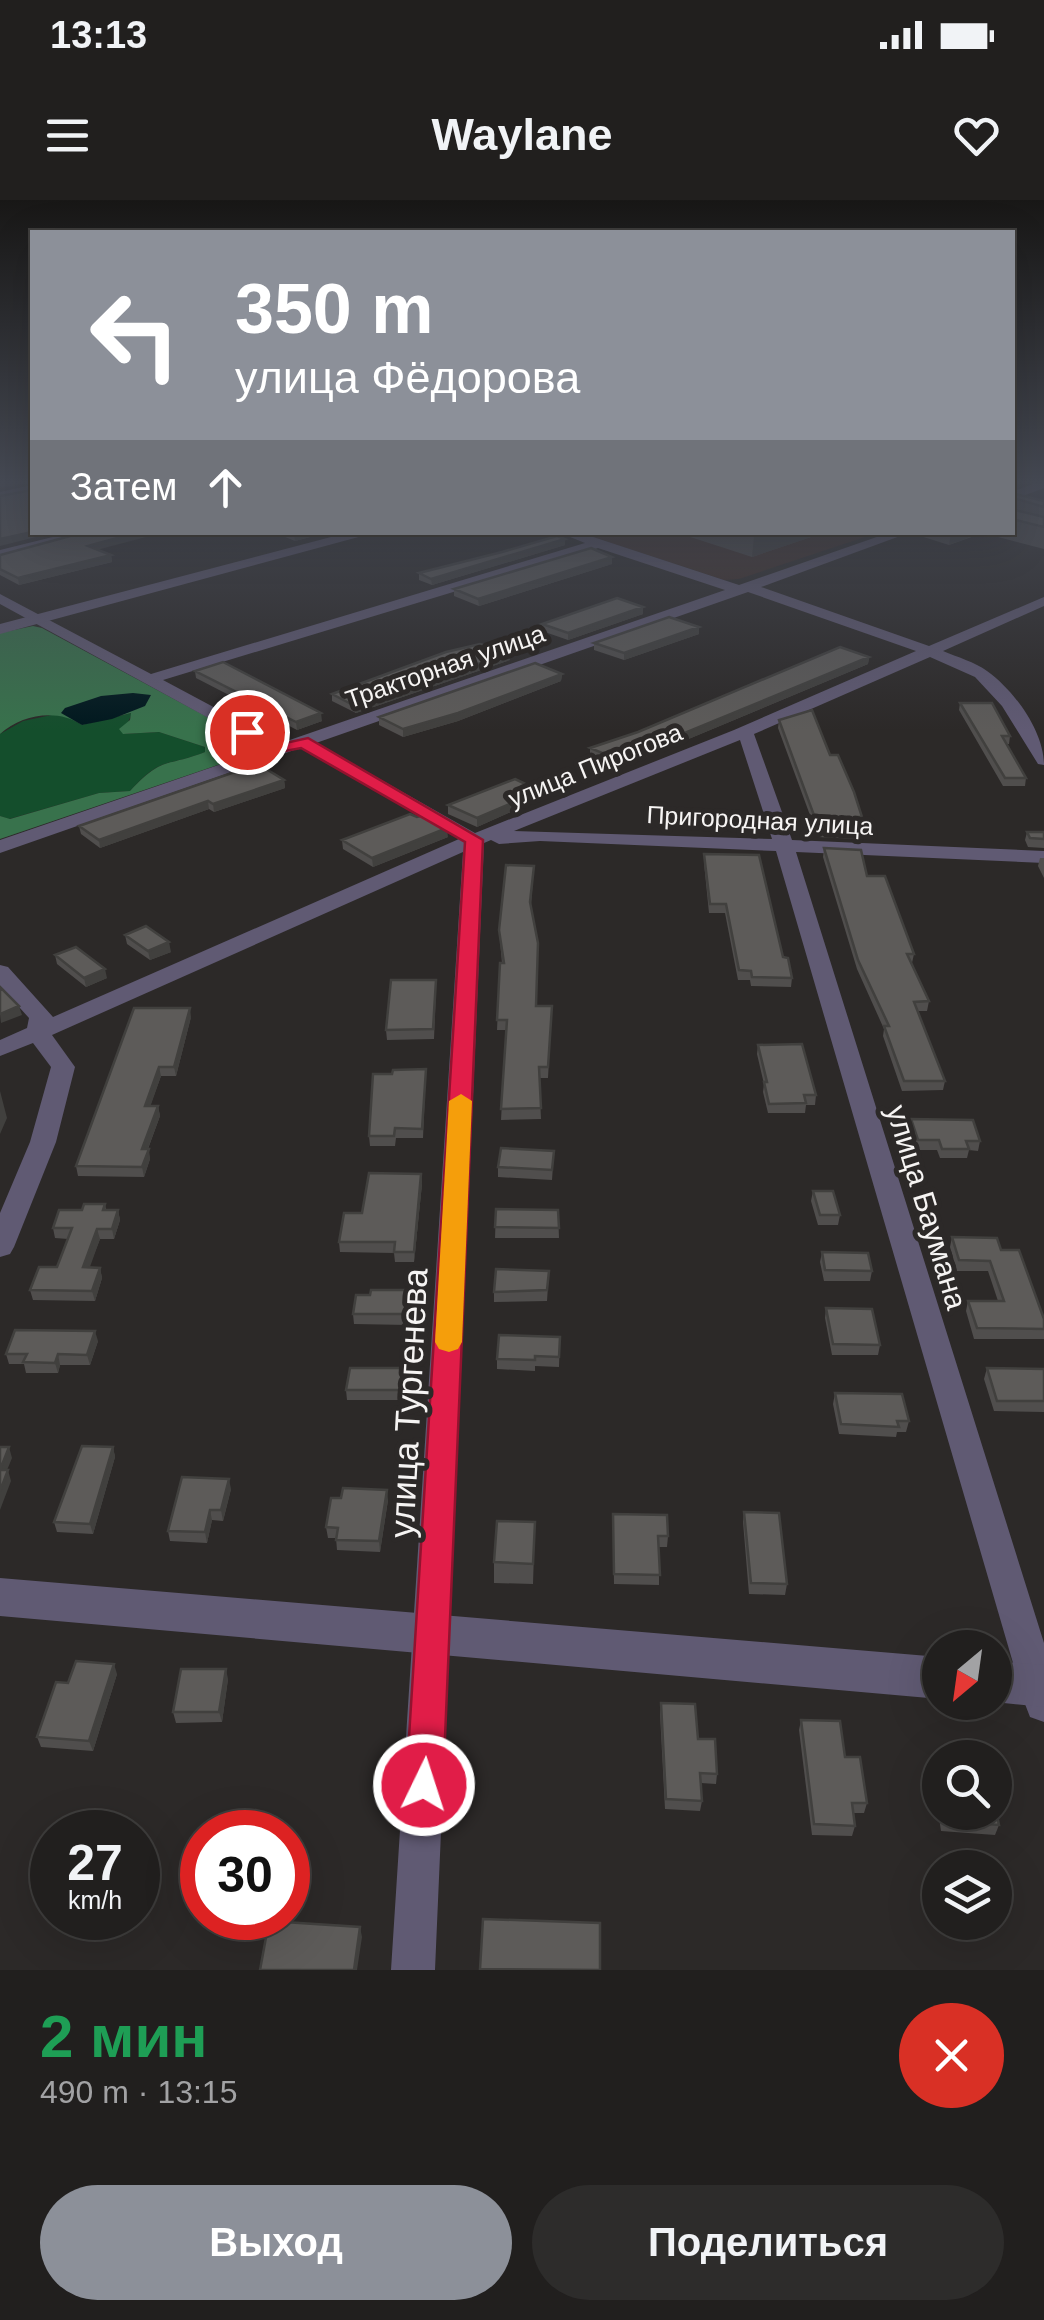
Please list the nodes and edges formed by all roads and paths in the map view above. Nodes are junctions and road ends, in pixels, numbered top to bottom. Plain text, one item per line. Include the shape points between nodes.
1 (242, 566) edge
2 (526, 566) edge
3 (669, 566) edge
4 (811, 566) edge
5 (746, 589) junction
6 (0, 598) edge
7 (1044, 601) edge
8 (39, 619) junction
9 (0, 629) edge
10 (932, 652) junction
11 (150, 679) junction
12 (740, 734) junction
13 (302, 742) junction
14 (280, 750) junction
15 (1044, 760) edge
16 (474, 840) junction
17 (784, 846) junction
18 (0, 847) edge
19 (1044, 858) edge
20 (0, 972) edge
21 (38, 1033) junction
22 (0, 1049) edge
23 (0, 1247) edge
24 (0, 1597) edge
25 (434, 1637) junction
26 (922, 1677) edge
27 (1030, 1689) edge
28 (412, 1970) edge

1 - 8 street
2 - 11 street
3 - 5 street
4 - 5 street, Тракторная улица
5 - 10 street
5 - 13 street, Тракторная улица
6 - 8 street
7 - 10 street, улица Пирогова
8 - 9 street
8 - 11 street
10 - 12 street, улица Пирогова
10 - 15 street via 992,683
11 - 14 street
12 - 16 street, улица Пирогова
12 - 17 street, улица Баумана via 749,738
13 - 14 street, Тракторная улица
13 - 16 street
14 - 18 street, Тракторная улица
16 - 17 street, Пригородная улица via 540,834
16 - 21 street, улица Пирогова
16 - 25 street, улица Тургенева
17 - 19 street, Пригородная улица
17 - 27 street, улица Баумана
20 - 21 street via 41,1017
21 - 22 street, улица Пирогова
21 - 23 street via 64,1067 43,1142
24 - 25 street
25 - 26 street
25 - 28 street, улица Тургенева

